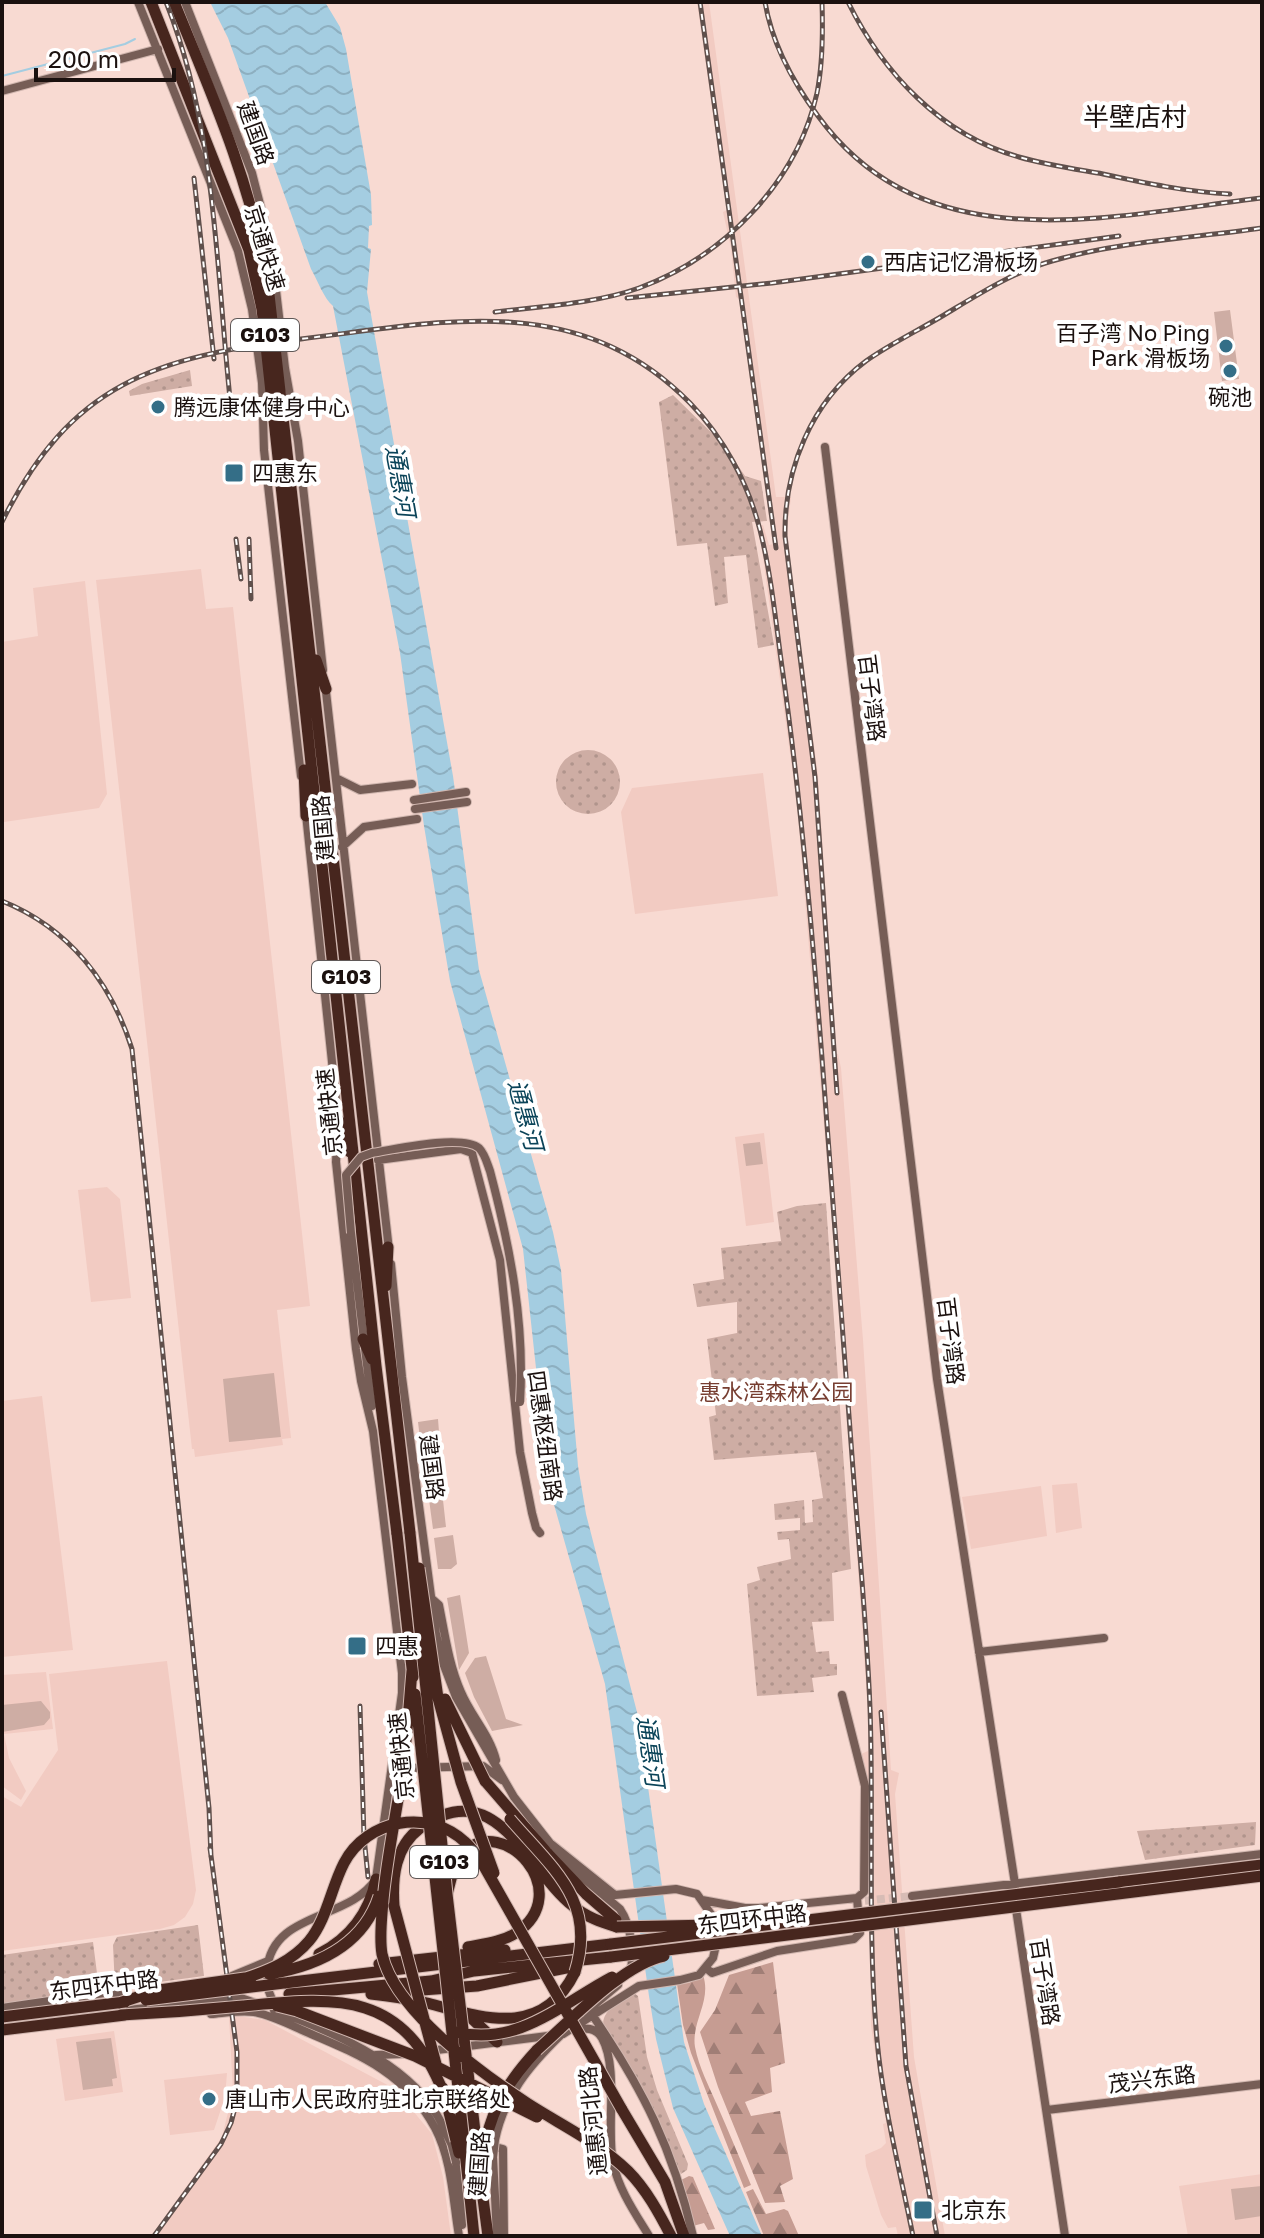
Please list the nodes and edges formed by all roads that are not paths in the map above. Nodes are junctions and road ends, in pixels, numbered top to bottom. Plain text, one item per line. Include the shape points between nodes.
1 (141, 2) edge
2 (151, 2) edge
3 (174, 2) edge
4 (185, 2) edge
5 (157, 47) junction
6 (175, 63) junction
7 (2, 88) edge
8 (243, 176) junction
9 (265, 222) junction
10 (825, 447) dead end
11 (308, 636) junction
12 (302, 686) junction
13 (326, 689) junction
14 (336, 778) junction
15 (412, 784) dead end
16 (467, 797) dead end
17 (306, 816) junction
18 (342, 847) junction
19 (338, 1119) junction
20 (472, 1153) junction
21 (378, 1160) junction
22 (356, 1170) junction
23 (388, 1247) junction
24 (384, 1318) junction
25 (363, 1339) junction
26 (376, 1366) junction
27 (520, 1402) junction
28 (373, 1431) junction
29 (410, 1533) junction
30 (426, 1558) junction
31 (388, 1562) junction
32 (429, 1582) junction
33 (391, 1586) junction
34 (431, 1598) junction
35 (1104, 1638) dead end
36 (979, 1652) junction
37 (437, 1661) junction
38 (407, 1672) junction
39 (842, 1695) dead end
40 (498, 1769) junction
41 (485, 1781) junction
42 (505, 1783) junction
43 (387, 1799) junction
44 (545, 1842) junction
45 (1262, 1854) edge
46 (528, 1858) junction
47 (1262, 1863) edge
48 (381, 1876) junction
49 (1262, 1876) edge
50 (1016, 1888) junction
51 (447, 1894) junction
52 (912, 1896) tunnel mouth
53 (702, 1900) junction
54 (853, 1900) junction
55 (506, 1903) junction
56 (1016, 1906) junction
57 (713, 1917) junction
58 (617, 1924) junction
59 (760, 1925) junction
60 (761, 1938) junction
61 (717, 1940) junction
62 (608, 1949) junction
63 (418, 1958) junction
64 (594, 1959) junction
65 (270, 1965) junction
66 (706, 1968) junction
67 (636, 1969) junction
68 (239, 1978) junction
69 (188, 1988) junction
70 (287, 1988) junction
71 (178, 1990) junction
72 (108, 1993) junction
73 (305, 1993) junction
74 (371, 1994) junction
75 (241, 1998) junction
76 (95, 2003) junction
77 (190, 2003) junction
78 (30, 2004) junction
79 (261, 2004) junction
80 (2, 2008) edge
81 (42, 2009) junction
82 (120, 2009) junction
83 (19, 2012) junction
84 (281, 2013) junction
85 (416, 2013) junction
86 (468, 2015) junction
87 (2, 2016) edge
88 (593, 2016) junction
89 (2, 2030) edge
90 (563, 2034) junction
91 (497, 2042) junction
92 (369, 2054) junction
93 (355, 2064) dead end
94 (1262, 2084) edge
95 (444, 2094) junction
96 (1047, 2110) junction
97 (490, 2140) junction
98 (592, 2142) junction
99 (445, 2157) junction
100 (482, 2191) junction
101 (470, 2198) junction
102 (683, 2232) edge
103 (461, 2236) edge
104 (474, 2236) edge
105 (488, 2236) edge
106 (497, 2236) edge
107 (504, 2236) edge
108 (649, 2236) edge
109 (671, 2236) edge
110 (693, 2236) edge
111 (1065, 2236) edge

1 - 5 street, 建国路
1 - 6 highway
2 - 6 highway, 京通快速 / G103
3 - 8 highway, 京通快速 / G103
4 - 9 street, 建国路 via 241,142
5 - 7 street
5 - 17 street, 建国路 via 238,251 252,309
6 - 12 highway, 京通快速 / G103 via 257,279
8 - 9 street
8 - 11 highway, 京通快速 / G103 via 267,277
9 - 13 street, 建国路 via 298,441
10 - 36 street, 百子湾路 via 935,1364
11 - 13 highway
11 - 24 highway, 京通快速 / G103
12 - 17 highway
12 - 22 highway, 京通快速 / G103
13 - 14 street, 建国路
14 - 15 street via 360,790
14 - 18 street, 建国路
16 - 18 street via 364,827
17 - 19 street, 建国路
18 - 21 street, 建国路
19 - 22 highway
19 - 28 street, 建国路 via 336,1162 356,1349
20 - 21 street via 461,1149
20 - 27 street, 四惠枢纽南路 via 506,1263
20 - 27 street, 四惠枢纽南路 via 500,1260 520,1452 540,1533
21 - 23 street, 建国路
22 - 26 highway, 京通快速 / G103
23 - 24 highway
23 - 30 street, 建国路
24 - 29 highway, 京通快速 / G103
25 - 26 highway
25 - 27 street, bridge via 346,1175 361,1157 372,1153 470,1143 485,1155 514,1274
25 - 28 street
26 - 38 highway, 京通快速 / G103, bridge
28 - 31 street, 建国路
29 - 37 highway, bridge
29 - 51 highway, 京通快速 / G103, bridge
30 - 31 street
30 - 32 street, 建国路
31 - 33 street, 建国路
32 - 33 street
32 - 34 street, 建国路
33 - 38 street, 建国路
34 - 37 street, 建国路
34 - 40 street via 439,1605 460,1690 490,1741
35 - 36 street
36 - 50 street, 百子湾路
37 - 40 street, 建国路
37 - 41 highway, bridge via 451,1713
37 - 55 highway, bridge via 438,1698 461,1782
38 - 43 street, 建国路
38 - 48 highway, bridge via 402,1771
38 - 101 highway, 京通快速 / G103, bridge
39 - 54 street via 865,1786 866,1885
40 - 42 street, 建国路
41 - 44 highway
41 - 86 highway, bridge via 575,1900 583,1938 575,1972 554,2002 515,2020
42 - 43 street via 483,1766 411,1768 400,1772
42 - 44 street, 建国路
43 - 48 street
44 - 53 street, 东四环中路 via 615,1895 670,1889 689,1891
44 - 58 highway, bridge via 550,1856
44 - 90 street, 建国路 via 620,1909 633,1961 625,1980
45 - 50 street, 东四环中路
46 - 51 highway, bridge via 504,1845 467,1850
46 - 58 highway via 571,1905 590,1918
46 - 63 highway via 539,1888 535,1916 502,1940
46 - 95 highway, bridge via 498,1823 465,1812 445,1815 418,1830 400,1852 394,1906
47 - 50 street, 东四环中路
47 - 59 highway, 东四环中路, bridge
48 - 65 street, bridge via 358,1900 296,1925 278,1939
48 - 65 highway, bridge via 351,1932 322,1953
48 - 68 highway, bridge via 374,1909 345,1945 292,1971
48 - 85 highway, bridge via 387,1971
49 - 56 street, 东四环中路
49 - 60 highway, 东四环中路, bridge
50 - 52 street, 东四环中路
50 - 56 street, 百子湾路
50 - 56 street, 东四环中路 via 915,1914
51 - 100 highway, 京通快速 / G103, bridge
53 - 54 street via 745,1908
53 - 57 street, 东四环中路
54 - 57 street, 东四环中路
54 - 66 street via 860,1933 854,1939 777,1951 712,1973
55 - 65 highway, bridge via 481,1861 454,1834 416,1821 390,1824 350,1854 318,1928 297,1953
55 - 102 highway, bridge via 665,2182
56 - 96 street, 百子湾路
57 - 61 street
58 - 59 highway, bridge
59 - 62 highway, 东四环中路, bridge
60 - 62 highway, 东四环中路, bridge
60 - 67 highway, bridge via 651,1959
61 - 61 street, 东四环中路 via 852,1923
61 - 66 street, 东四环中路
62 - 63 highway via 571,1944
62 - 64 highway, 东四环中路
62 - 70 highway, 东四环中路
63 - 70 highway via 296,1977
64 - 73 highway, 东四环中路
64 - 74 highway via 477,1986
65 - 68 highway, bridge
65 - 84 street via 268,1990
66 - 88 street, 东四环中路 via 699,1975 639,1986
67 - 85 highway, bridge via 610,1978 535,2023 503,2034 460,2033
67 - 97 highway, bridge via 593,2000 516,2073 500,2097
68 - 69 street, 东四环中路
68 - 71 street, 东四环中路 via 197,1981
68 - 75 street
68 - 82 highway, bridge via 159,1990
69 - 71 street, 东四环中路
69 - 77 street
70 - 73 highway, 东四环中路
70 - 82 highway, 东四环中路, bridge
71 - 82 street, 东四环中路
72 - 76 street
72 - 78 street, 东四环中路
72 - 82 street, 东四环中路
73 - 74 highway
74 - 86 highway
75 - 77 street, 东四环中路
75 - 84 street, 东四环中路
76 - 81 street, 东四环中路
76 - 82 street, 东四环中路
77 - 89 street, 东四环中路
78 - 80 street, 东四环中路
78 - 81 street
78 - 83 street
79 - 82 highway, bridge
79 - 95 highway, bridge via 329,2001 374,2011 414,2037
79 - 98 highway, bridge via 297,2011 415,2056
81 - 83 street, 东四环中路
82 - 87 highway, 东四环中路, bridge
82 - 89 highway, 东四环中路, bridge
82 - 92 street via 250,2012
83 - 87 street, 东四环中路
84 - 92 street, 建国路
85 - 98 highway, bridge via 494,2081
86 - 91 highway
88 - 90 street
88 - 110 street, 通惠河北路 via 640,2090 674,2162
90 - 91 street
90 - 97 street, 建国路 via 520,2078
90 - 108 street, 通惠河北路 via 586,2028 603,2039 613,2164
91 - 92 street
92 - 93 street
92 - 99 street via 418,2103 436,2130
92 - 103 street, 建国路, bridge via 411,2083 435,2111 456,2162
94 - 96 street, 茂兴东路
95 - 101 highway, bridge
96 - 111 street, 百子湾路
97 - 100 highway, bridge
97 - 106 street, 建国路, bridge
98 - 109 highway, bridge via 629,2172
99 - 103 street
99 - 107 street via 471,2145 503,2149
100 - 105 highway, 京通快速 / G103
101 - 104 highway, 京通快速 / G103

